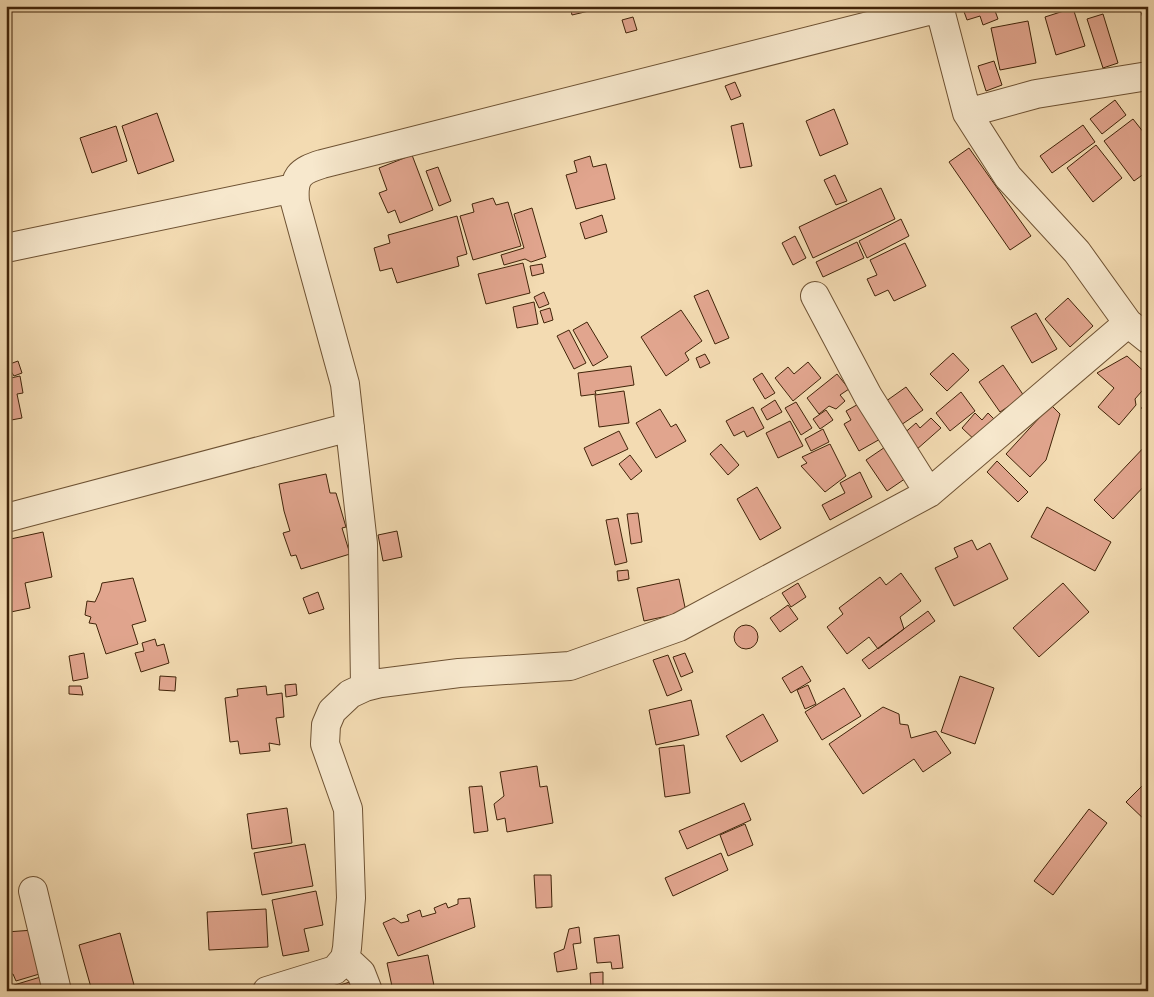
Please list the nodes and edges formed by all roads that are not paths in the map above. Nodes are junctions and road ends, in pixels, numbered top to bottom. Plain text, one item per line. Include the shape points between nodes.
1 (939, 7) edge
2 (1148, 76) edge
3 (967, 113) junction
4 (294, 188) junction
5 (6, 248) edge
6 (815, 296) dead end
7 (1138, 331) edge
8 (350, 427) junction
9 (929, 493) junction
10 (6, 518) edge
11 (365, 687) junction
12 (33, 891) dead end
13 (344, 958) junction
14 (57, 991) edge
15 (267, 991) edge
16 (368, 991) edge

1 - 3 street
1 - 4 street via 322,164 306,169
2 - 3 street via 1036,94
3 - 7 street via 1008,177 1077,252
4 - 5 street
4 - 8 street via 295,202 346,384
6 - 9 street via 868,396
7 - 9 street
8 - 10 street
8 - 11 street via 363,544
9 - 11 street via 679,627 570,666 460,673
11 - 13 street via 341,702 332,711 326,725 325,744 348,809 351,898
12 - 14 street
13 - 15 street via 335,970
13 - 16 street via 361,973

